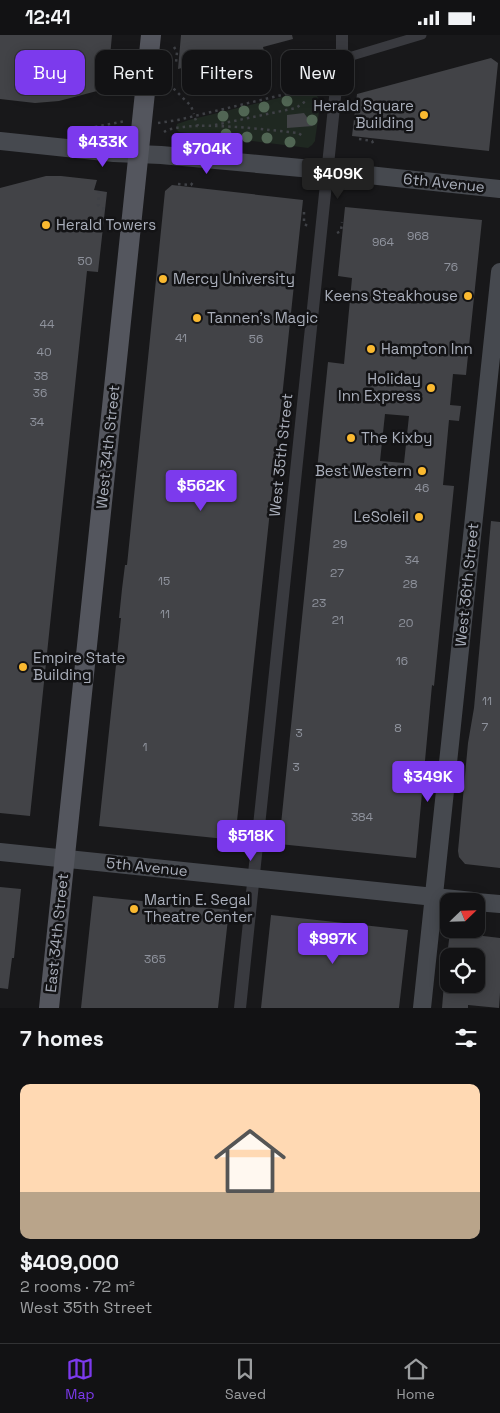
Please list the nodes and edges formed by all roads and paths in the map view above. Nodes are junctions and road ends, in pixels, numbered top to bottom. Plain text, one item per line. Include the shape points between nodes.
1 (151, 35) edge
2 (342, 35) edge
3 (422, 35) edge
4 (174, 47) dead end
5 (342, 50) edge
6 (354, 55) edge
7 (176, 63) dead end
8 (172, 86) edge
9 (282, 95) edge
10 (335, 95) edge
11 (306, 101) dead end
12 (194, 114) dead end
13 (195, 118) dead end
14 (127, 121) dead end
15 (158, 123) dead end
16 (118, 125) dead end
17 (212, 126) junction
18 (198, 127) junction
19 (164, 132) dead end
20 (117, 135) dead end
21 (303, 136) dead end
22 (359, 139) dead end
23 (0, 141) edge
24 (374, 145) dead end
25 (70, 148) junction
26 (139, 154) junction
27 (327, 171) junction
28 (193, 181) dead end
29 (178, 184) dead end
30 (500, 189) edge
31 (99, 191) dead end
32 (108, 209) dead end
33 (304, 212) dead end
34 (342, 221) dead end
35 (308, 226) dead end
36 (337, 233) dead end
37 (500, 272) edge
38 (0, 852) edge
39 (65, 858) junction
40 (254, 879) junction
41 (434, 897) junction
42 (440, 898) edge
43 (485, 902) edge
44 (500, 904) edge
45 (49, 1008) edge
46 (240, 1008) edge
47 (422, 1008) edge

1 - 26 main road, West 34th Street
2 - 5 street, West 35th Street
3 - 6 street
4 - 7 path
8 - 12 path via 191,106
9 - 15 path
10 - 27 street, West 35th Street
11 - 17 path via 296,109
13 - 18 path
14 - 25 path via 91,129
16 - 20 path
17 - 18 path
17 - 21 path via 295,132
18 - 19 path
22 - 24 path via 372,141
23 - 25 main road, 6th Avenue
25 - 26 main road, 6th Avenue
26 - 27 main road, 6th Avenue
26 - 39 main road, West 34th Street
27 - 30 main road, 6th Avenue
27 - 40 street, West 35th Street
28 - 29 path via 191,185
31 - 32 path via 98,205
33 - 35 path via 304,224
34 - 36 path via 341,231
37 - 41 main road, West 36th Street
38 - 39 main road, 5th Avenue
39 - 40 main road, 5th Avenue
39 - 45 main road, East 34th Street
40 - 41 main road, 5th Avenue
40 - 46 street, West 35th Street
41 - 42 main road, 5th Avenue
41 - 47 main road, West 36th Street
43 - 44 main road, 5th Avenue

